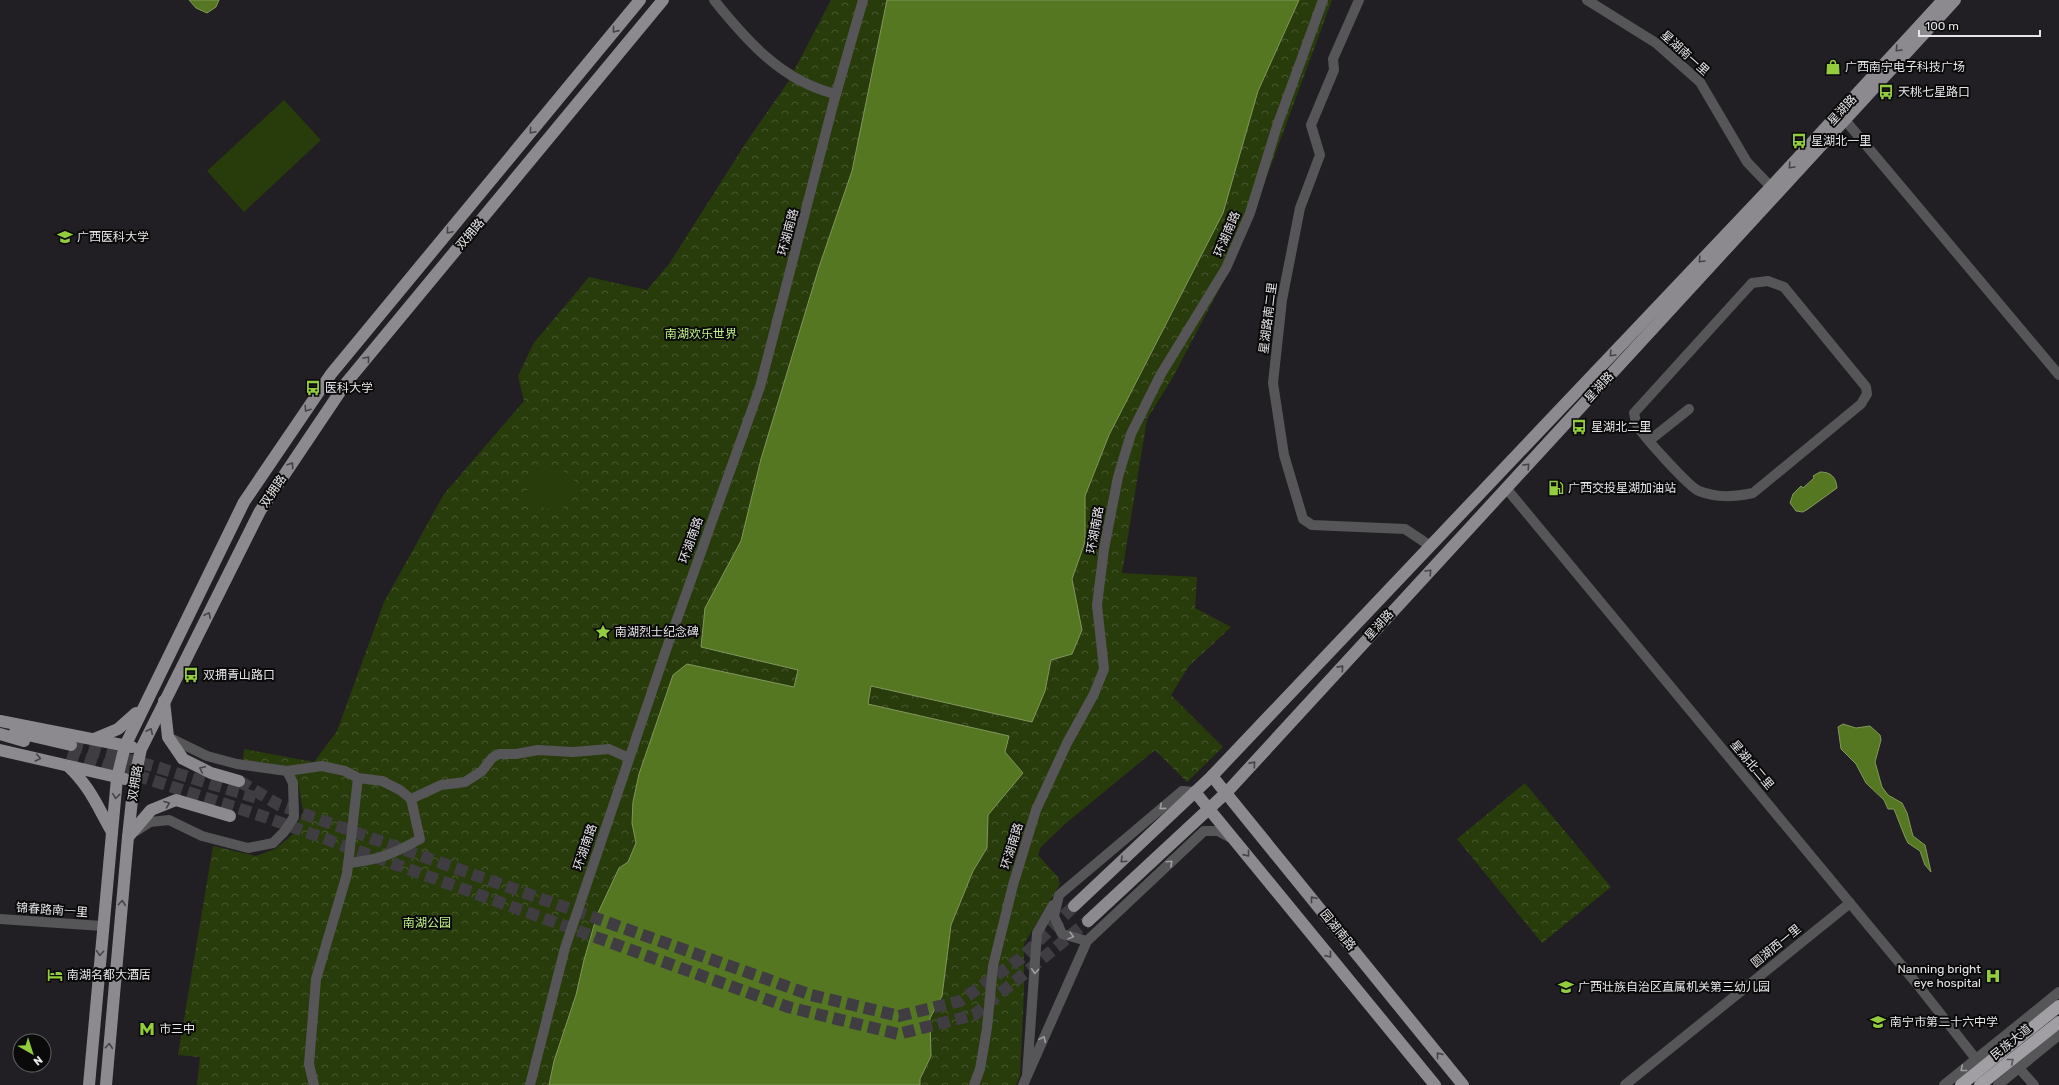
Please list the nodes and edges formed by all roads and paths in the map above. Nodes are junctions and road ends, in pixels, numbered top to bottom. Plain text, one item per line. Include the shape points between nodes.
1 (640, 0) edge
2 (663, 0) edge
3 (714, 0) edge
4 (863, 0) edge
5 (1323, 0) edge
6 (1359, 0) edge
7 (1587, 0) edge
8 (1943, 0) edge
9 (1955, 0) edge
10 (836, 94) junction
11 (1845, 120) junction
12 (1770, 187) junction
13 (2059, 375) edge
14 (1689, 409) dead end
15 (1650, 440) junction
16 (1506, 488) junction
17 (1429, 545) junction
18 (164, 701) junction
19 (143, 706) junction
20 (0, 720) edge
21 (0, 728) edge
22 (0, 734) edge
23 (168, 737) junction
24 (94, 739) junction
25 (125, 746) junction
26 (141, 749) junction
27 (0, 750) edge
28 (68, 754) junction
29 (629, 758) junction
30 (287, 771) junction
31 (1212, 776) junction
32 (117, 778) junction
33 (358, 778) junction
34 (134, 781) junction
35 (239, 781) tunnel mouth
36 (1195, 792) junction
37 (1227, 792) junction
38 (411, 799) junction
39 (1210, 808) junction
40 (230, 816) dead end
41 (112, 832) junction
42 (128, 836) junction
43 (1235, 840) junction
44 (348, 863) junction
45 (1058, 895) junction
46 (1850, 903) junction
47 (1074, 906) tunnel mouth
48 (0, 919) edge
49 (1088, 921) tunnel mouth
50 (102, 926) junction
51 (1087, 941) junction
52 (2059, 992) edge
53 (2059, 1006) edge
54 (2059, 1022) edge
55 (2059, 1036) edge
56 (2002, 1045) junction
57 (1976, 1059) junction
58 (2019, 1068) junction
59 (1027, 1075) junction
60 (89, 1085) edge
61 (106, 1085) edge
62 (314, 1085) edge
63 (530, 1085) edge
64 (974, 1085) edge
65 (1023, 1085) edge
66 (1435, 1085) edge
67 (1464, 1085) edge
68 (1625, 1085) edge
69 (1944, 1085) edge
70 (1961, 1085) edge
71 (1980, 1085) edge
72 (1998, 1085) edge
73 (2034, 1085) edge

1 -> 19 main road, 双拥路 via 331,374 244,502
18 -> 2 main road, 双拥路 via 260,511 346,383
3 - 10 street via 760,53 797,79 820,90
4 - 10 street, 环湖南路
5 - 64 street, 环湖南路 via 1276,126 1250,213 1229,262 1161,374 1131,434 1118,477 1104,549 1097,604 1104,669 1036,810 1011,893 993,966 987,1028 980,1069
6 - 17 street, 星湖路南二里 via 1333,58 1334,70 1311,125 1320,155 1300,208 1282,300 1273,383 1284,454 1303,519 1312,525 1406,529
7 - 12 street, 星湖南一里 via 1656,43 1700,82 1748,162
8 -> 12 main road, 星湖路
9 - 11 main road, 星湖路
10 - 29 street, 环湖南路 via 760,387
11 - 13 street
16 -> 11 main road, 星湖路
12 -> 17 main road, 星湖路
14 - 15 street
15 - 15 street via 1637,425 1634,412 1752,283 1768,280 1784,287 1866,387 1861,404 1753,493 1734,497 1714,496 1697,491 1684,480
37 -> 16 main road, 星湖路
16 - 46 street, 星湖北二里
17 - 31 main road, 星湖路
18 - 23 main road
26 -> 18 main road, 双拥路
19 - 24 main road via 118,729
19 - 25 main road, 双拥路
20 - 24 main road
21 - 28 main road
22 - 28 main road
23 - 30 street via 215,758
35 -> 23 main road via 210,773 183,759
24 - 25 main road
25 - 26 main road
25 - 32 main road, 双拥路
26 - 34 main road, 双拥路
27 -> 28 main road
28 - 32 main road
28 - 41 main road
29 - 38 street via 609,749 573,752 538,750 499,754 492,758 482,771 465,782 441,785
29 - 63 street, 环湖南路 via 565,948
30 - 33 street via 322,766 345,771
30 - 42 street via 293,783 294,817 273,843 248,848 202,836 168,820 150,822
31 - 36 main road, 星湖路
31 - 37 main road, 园湖南路
32 - 34 main road
32 -> 41 main road, 双拥路
33 - 38 street via 382,781
33 - 44 street
34 - 42 main road, 双拥路
36 - 39 main road, 园湖南路
36 -> 45 street via 1182,791
36 -> 47 main road, 星湖路
37 - 39 main road, 星湖路
67 -> 37 main road, 园湖南路
38 - 44 street via 420,839 392,855
39 - 43 main road, 园湖南路
39 - 49 main road, 星湖路
42 -> 40 main road via 151,810 176,800
41 - 50 main road, 双拥路
61 -> 42 main road, 双拥路
51 -> 43 street via 1204,832 1218,831
43 -> 66 main road, 园湖南路
44 - 62 street via 316,979 309,1064
45 -> 51 street via 1054,916 1062,934
45 -> 59 street via 1037,933
46 - 57 street, 星湖北二里
46 - 68 street, 圆湖西一里
48 - 50 street, 锦春路南一里
50 -> 60 main road, 双拥路
59 -> 51 street
52 - 56 street
53 - 56 highway, 民族大道
71 -> 54 highway, 民族大道
55 - 58 street
56 - 57 street
56 - 70 highway, 民族大道
57 -> 69 street
58 - 72 street
58 - 73 street
59 - 65 street

